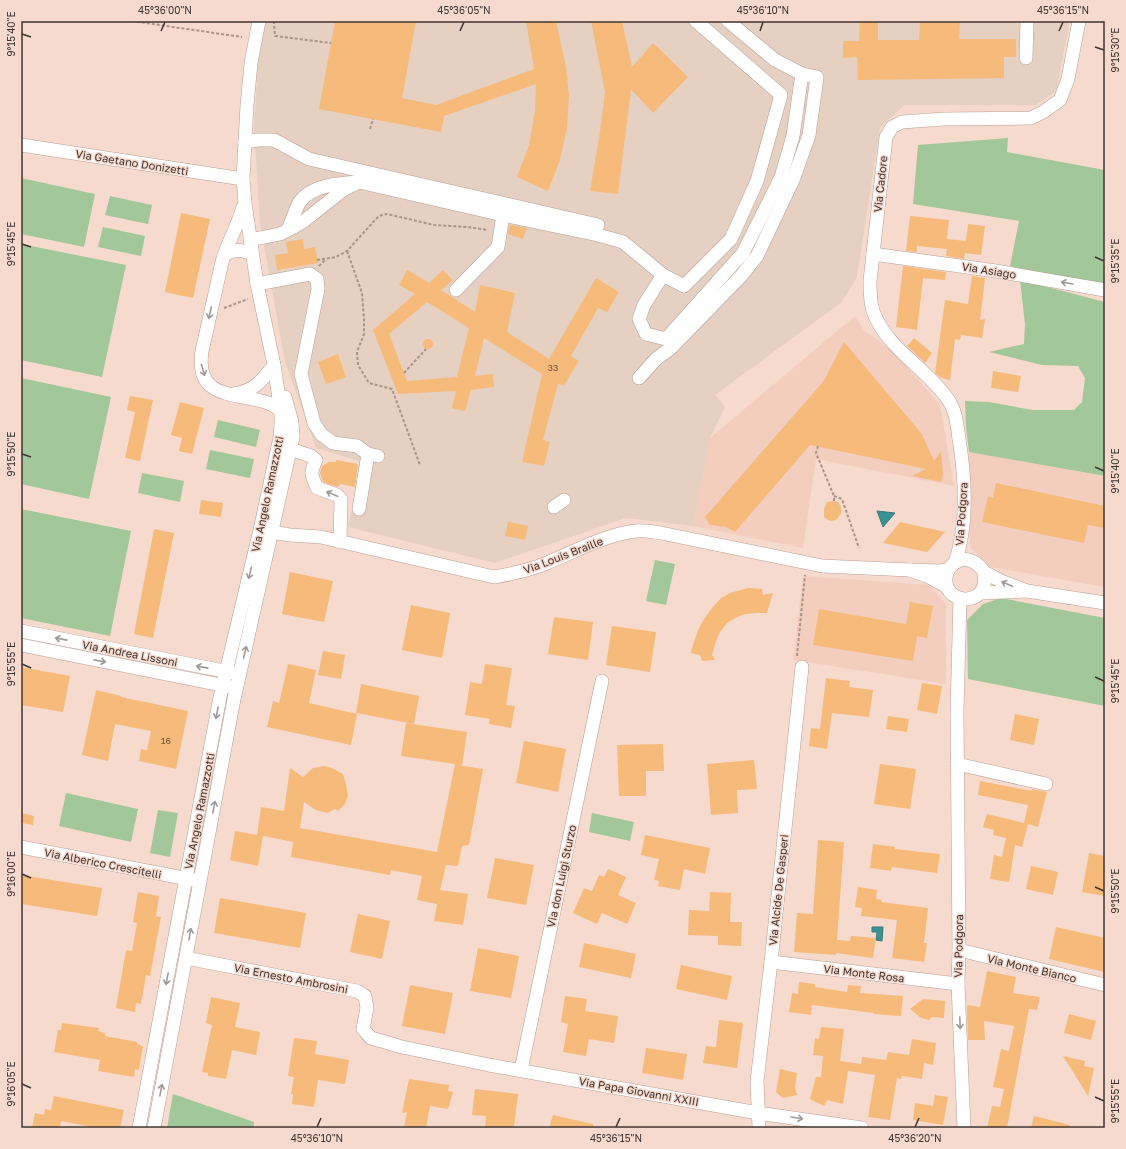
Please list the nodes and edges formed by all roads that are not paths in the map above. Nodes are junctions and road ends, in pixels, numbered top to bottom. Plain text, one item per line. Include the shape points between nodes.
1 (259, 21) edge
2 (696, 21) edge
3 (728, 21) edge
4 (1027, 21) edge
5 (1079, 21) edge
6 (1026, 58) dead end
7 (802, 74) junction
8 (245, 142) junction
9 (21, 145) edge
10 (243, 179) junction
11 (359, 182) junction
12 (245, 203) junction
13 (503, 215) junction
14 (598, 225) dead end
15 (288, 229) junction
16 (250, 240) junction
17 (252, 254) junction
18 (872, 254) junction
19 (224, 255) junction
20 (662, 275) junction
21 (258, 290) junction
22 (456, 290) dead end
23 (1105, 290) edge
24 (274, 365) junction
25 (639, 378) dead end
26 (229, 395) junction
27 (281, 412) junction
28 (290, 449) junction
29 (964, 466) joint
30 (359, 509) dead end
31 (266, 531) junction
32 (340, 542) junction
33 (951, 566) junction
34 (910, 570) junction
35 (984, 572) junction
36 (946, 586) junction
37 (1027, 591) junction
38 (981, 592) junction
39 (960, 599) junction
40 (1105, 603) edge
41 (21, 631) edge
42 (21, 645) edge
43 (802, 668) road end
44 (226, 672) junction
45 (240, 674) junction
46 (602, 681) dead end
47 (223, 685) junction
48 (237, 688) junction
49 (957, 764) junction
50 (1046, 784) dead end
51 (21, 847) edge
52 (186, 878) junction
53 (200, 880) junction
54 (959, 950) junction
55 (186, 958) junction
56 (771, 962) junction
57 (958, 984) junction
58 (1105, 985) edge
59 (520, 1070) junction
60 (758, 1113) junction
61 (140, 1128) edge
62 (154, 1128) edge
63 (759, 1128) edge
64 (862, 1128) edge
65 (964, 1128) edge

1 - 8 street via 249,84
2 - 20 street via 781,95 757,181 731,238 684,286
3 - 7 street via 775,60
4 - 6 street
5 - 18 street, Via Cadore via 1068,79 1060,100 1044,112 1030,118 944,119 902,122 892,127 886,137
7 - 20 street via 793,136 781,177 744,252 666,338 646,334 639,319 644,305
7 - 25 street via 817,77 809,135 793,180 757,256 687,332
8 - 10 street
8 - 14 street via 274,140 309,159
9 - 10 street, Via Gaetano Donizetti
10 - 12 street
11 - 13 street
11 - 15 street via 342,190 304,221
11 - 15 street via 335,184 309,193 300,202
12 - 16 street
12 - 19 street
13 - 20 street via 623,242
13 - 22 street via 498,247
15 - 16 street via 280,234
16 - 17 street
17 - 19 street via 236,250
17 - 21 street
23 -> 18 street, Via Asiago via 996,271
18 - 29 street, Via Cadore via 872,310 882,330 948,399 954,410
19 -> 26 street via 201,363 206,380 218,391
21 - 24 street
21 - 30 street via 310,274 317,279 318,289 301,374 314,423 321,434 333,443 357,446 373,455
24 - 26 street via 255,386
24 - 27 street, Via Angelo Ramazzotti
24 - 28 street, Via Angelo Ramazzotti via 292,422
26 - 27 street via 268,403
27 - 31 street, Via Angelo Ramazzotti via 280,437
28 - 31 street, Via Angelo Ramazzotti
32 -> 28 street via 342,499 317,488 312,477 316,460
29 - 33 street, Via Podgora via 964,519 961,540
31 - 32 street, Via Louis Braille via 321,537
31 -> 44 street, Via Angelo Ramazzotti
45 -> 31 street, Via Angelo Ramazzotti
32 - 34 street, Via Louis Braille via 494,577 518,573 592,543 638,531 661,532 806,564 836,568
33 - 34 street, Via Louis Braille via 940,571
33 - 35 street via 962,559 970,560
33 - 36 street
34 - 36 street
37 -> 35 street
35 - 38 street via 984,586
36 - 39 street via 948,591
37 - 38 street
37 - 40 street
38 - 39 street via 968,599
39 - 49 street, Via Podgora
44 -> 41 street, Via Andrea Lissoni
42 -> 47 street, Via Andrea Lissoni
43 - 56 street, Via Alcide De Gasperi
44 - 45 street, Via Andrea Lissoni
44 - 47 street, Via Angelo Ramazzotti
45 - 48 street, Via Angelo Ramazzotti
46 - 59 street, Via don Luigi Sturzo
47 - 48 street, Via Andrea Lissoni
47 -> 52 street, Via Angelo Ramazzotti
53 -> 48 street, Via Angelo Ramazzotti
49 - 50 street
49 - 54 street, Via Podgora
51 - 52 street, Via Alberico Crescitelli
52 - 53 street, Via Alberico Crescitelli
52 -> 61 street, Via Angelo Ramazzotti
55 -> 53 street, Via Angelo Ramazzotti
54 - 57 street, Via Podgora
54 - 58 street, Via Monte Bianco
55 - 59 street, Via Ernesto Ambrosini via 357,991 365,996 367,1008 363,1030 371,1038
62 -> 55 street, Via Angelo Ramazzotti
56 - 57 street, Via Monte Rosa
56 - 60 street, Via Alcide De Gasperi via 757,1081
57 -> 65 street, Via Podgora
59 - 60 street, Via Papa Giovanni XXIII
60 - 63 street, Via Alcide De Gasperi
60 -> 64 street, Via Papa Giovanni XXIII

